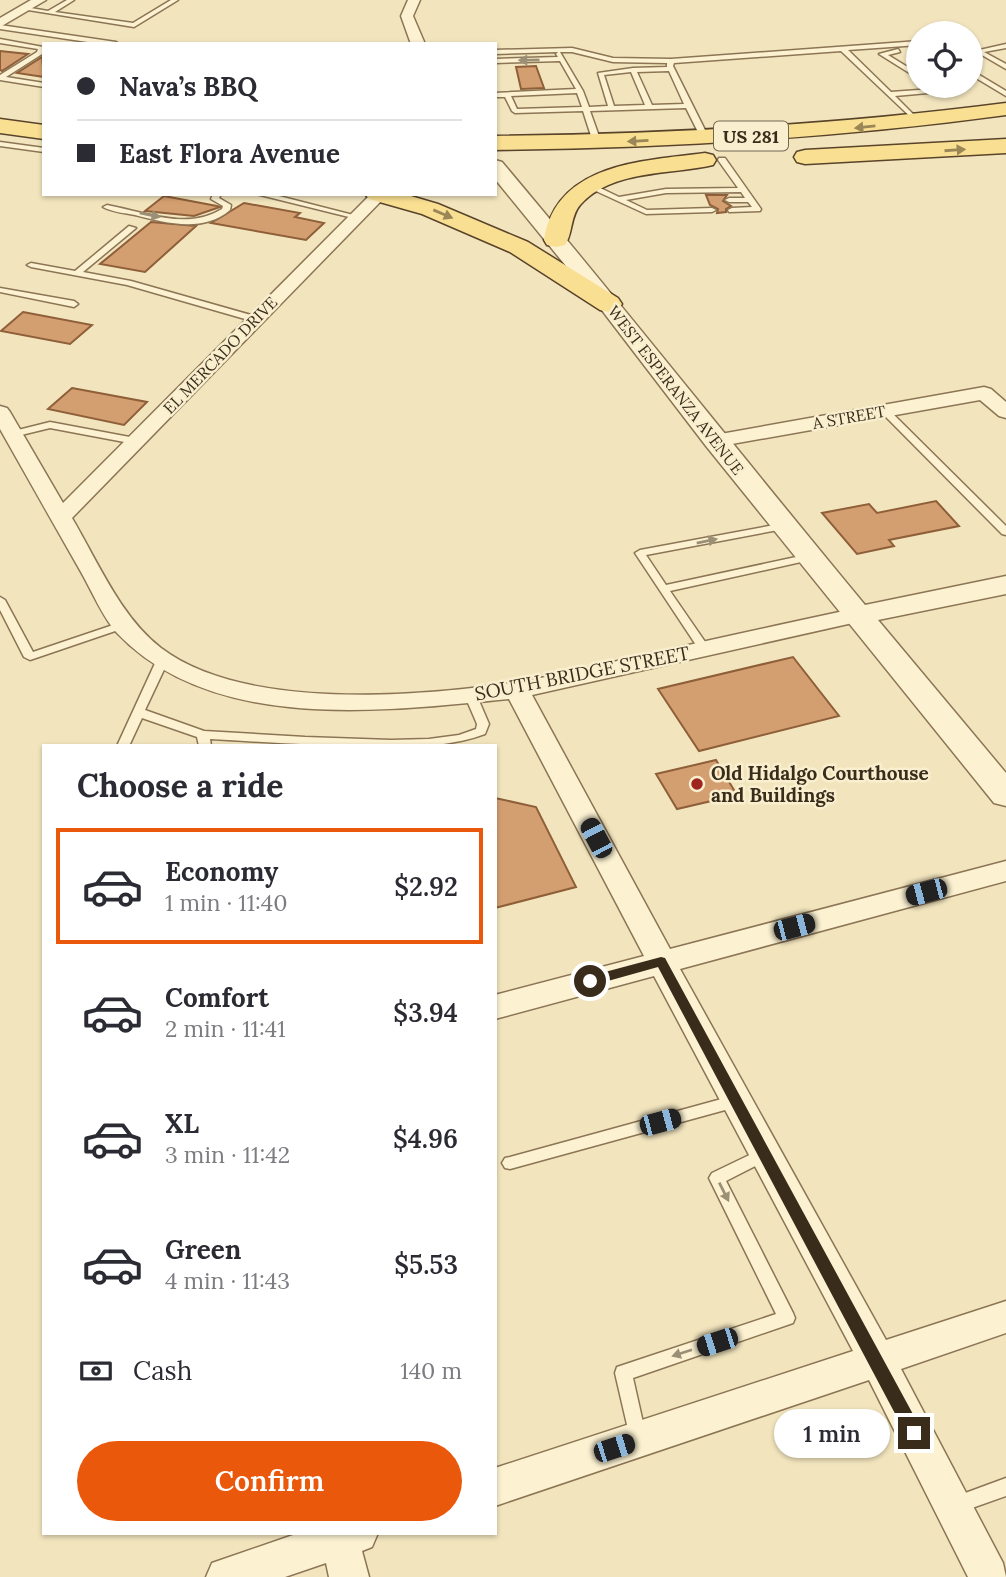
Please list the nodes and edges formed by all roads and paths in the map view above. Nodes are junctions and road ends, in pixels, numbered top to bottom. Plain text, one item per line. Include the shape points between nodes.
1 (40, 0) edge
2 (71, 0) edge
3 (175, 0) edge
4 (414, 0) edge
5 (0, 6) edge
6 (25, 9) junction
7 (50, 13) junction
8 (0, 25) edge
9 (1, 42) edge
10 (105, 42) edge
11 (417, 42) edge
12 (906, 44) edge
13 (1006, 46) edge
14 (843, 49) junction
15 (557, 51) junction
16 (906, 51) edge
17 (906, 51) edge
18 (497, 52) edge
19 (562, 59) junction
20 (497, 61) edge
21 (906, 62) edge
22 (671, 65) junction
23 (1006, 67) edge
24 (633, 69) junction
25 (906, 69) edge
26 (983, 79) edge
27 (988, 82) junction
28 (983, 83) edge
29 (42, 85) edge
30 (580, 91) junction
31 (906, 92) edge
32 (507, 94) junction
33 (890, 94) junction
34 (1006, 94) edge
35 (497, 95) edge
36 (688, 106) junction
37 (650, 108) junction
38 (612, 109) junction
39 (1006, 109) edge
40 (0, 110) edge
41 (586, 110) junction
42 (42, 115) edge
43 (918, 121) junction
44 (0, 126) edge
45 (42, 132) edge
46 (597, 142) junction
47 (497, 143) edge
48 (0, 144) edge
49 (1006, 146) edge
50 (42, 150) edge
51 (711, 153) junction
52 (778, 158) dead end
53 (750, 159) dead end
54 (564, 164) dead end
55 (503, 165) edge
56 (589, 186) junction
57 (268, 196) edge
58 (377, 196) edge
59 (382, 196) edge
60 (749, 197) junction
61 (214, 199) edge
62 (618, 199) junction
63 (703, 201) junction
64 (729, 202) dead end
65 (107, 207) dead end
66 (199, 215) dead end
67 (357, 217) junction
68 (192, 222) junction
69 (132, 228) dead end
70 (556, 240) junction
71 (31, 265) dead end
72 (77, 274) junction
73 (0, 290) edge
74 (74, 304) dead end
75 (609, 304) junction
76 (255, 319) junction
77 (884, 410) junction
78 (0, 412) edge
79 (1006, 412) edge
80 (13, 433) junction
81 (135, 441) junction
82 (715, 441) junction
83 (62, 516) junction
84 (785, 526) junction
85 (1006, 532) edge
86 (810, 557) junction
87 (1006, 585) edge
88 (663, 589) junction
89 (0, 600) edge
90 (858, 615) junction
91 (123, 625) junction
92 (705, 649) junction
93 (163, 659) junction
94 (517, 690) junction
95 (471, 696) junction
96 (138, 712) junction
97 (204, 740) edge
98 (124, 744) edge
99 (373, 744) edge
100 (424, 744) edge
101 (1006, 795) edge
102 (1006, 872) edge
103 (661, 962) junction
104 (497, 1006) edge
105 (736, 1101) junction
106 (764, 1154) junction
107 (510, 1163) dead end
108 (1006, 1317) edge
109 (877, 1359) junction
110 (637, 1440) junction
111 (497, 1486) edge
112 (1006, 1487) edge
113 (952, 1507) junction
114 (345, 1535) edge
115 (226, 1577) edge
116 (349, 1577) edge
117 (989, 1577) edge

1 - 6 street
2 - 7 lane
3 - 7 lane via 134,25
4 - 11 street via 407,16
5 - 6 street
6 - 7 lane
6 - 8 street
8 - 10 lane
9 - 29 lane via 41,48 0,78
12 - 14 lane
13 - 23 lane via 978,51
14 - 22 lane
14 - 33 lane
15 - 18 lane
15 - 19 lane
15 - 22 lane
16 - 21 lane via 898,57
17 - 25 lane via 882,54
19 -> 20 lane
19 - 30 lane
22 - 24 lane
22 - 36 lane
24 - 37 lane
24 - 38 lane via 600,74
26 - 27 lane
27 - 28 lane
27 - 34 lane
30 - 32 lane
30 - 41 lane
31 - 33 lane
32 - 35 lane
32 - 41 lane via 515,111
33 - 43 lane
36 - 37 lane
36 - 51 lane
37 - 38 lane
38 - 41 lane
39 - 43 main road, US 281
40 - 42 main road
41 - 46 lane
43 -> 51 main road, US 281
44 - 45 main road
46 - 47 main road, US 281
51 -> 46 main road, US 281
48 - 50 lane
52 -> 49 main road, US 281
51 - 53 main road, US 281
51 - 54 main road, US 281
51 - 56 main road via 619,174
51 - 60 lane
55 - 70 street, WEST ESPERANZA AVENUE
56 - 62 lane
56 - 70 main road via 569,201
57 - 67 lane
58 - 67 street, EL MERCADO DRIVE
59 -> 75 main road via 430,209 519,247
60 - 63 lane
60 - 64 lane
61 - 68 lane via 227,205 226,209 215,219
62 - 63 lane via 666,191
62 - 63 lane via 646,212
65 -> 68 lane
66 - 68 lane
67 - 76 street, EL MERCADO DRIVE
69 - 72 lane
70 - 75 street, WEST ESPERANZA AVENUE
71 - 72 lane
72 - 76 lane via 128,283
73 - 74 lane
75 - 82 street, WEST ESPERANZA AVENUE
76 - 81 street, EL MERCADO DRIVE
77 - 79 street, A STREET via 984,393
77 - 82 street, A STREET
77 - 85 lane
78 - 80 street, SOUTH BRIDGE STREET
80 - 81 lane via 50,425
80 - 83 street, SOUTH BRIDGE STREET
81 - 83 street, EL MERCADO DRIVE
82 - 84 street, WEST ESPERANZA AVENUE
83 - 91 street, SOUTH BRIDGE STREET
84 - 86 street, WEST ESPERANZA AVENUE
88 -> 84 lane via 640,553
86 - 88 lane
86 - 90 street, WEST ESPERANZA AVENUE
87 - 90 street, SOUTH BRIDGE STREET
88 - 92 lane
89 - 91 lane via 30,657
90 - 92 street, SOUTH BRIDGE STREET
90 - 101 street, WEST ESPERANZA AVENUE
91 - 93 street, SOUTH BRIDGE STREET
92 - 94 street, SOUTH BRIDGE STREET
93 - 95 street, SOUTH BRIDGE STREET via 201,679 316,703
93 - 96 lane
94 - 95 street, SOUTH BRIDGE STREET
94 - 103 street
95 - 100 lane via 481,731 460,740
96 - 97 lane
96 - 98 lane
97 - 99 lane
102 - 103 street
103 - 104 street
103 - 105 street
105 - 106 street
105 - 107 lane
106 - 109 street
106 -> 110 lane via 717,1178 787,1318 622,1373
108 - 109 street
109 - 110 street
109 - 113 street
110 - 111 street
112 - 113 lane
113 - 117 street
114 - 115 street
114 - 116 street

